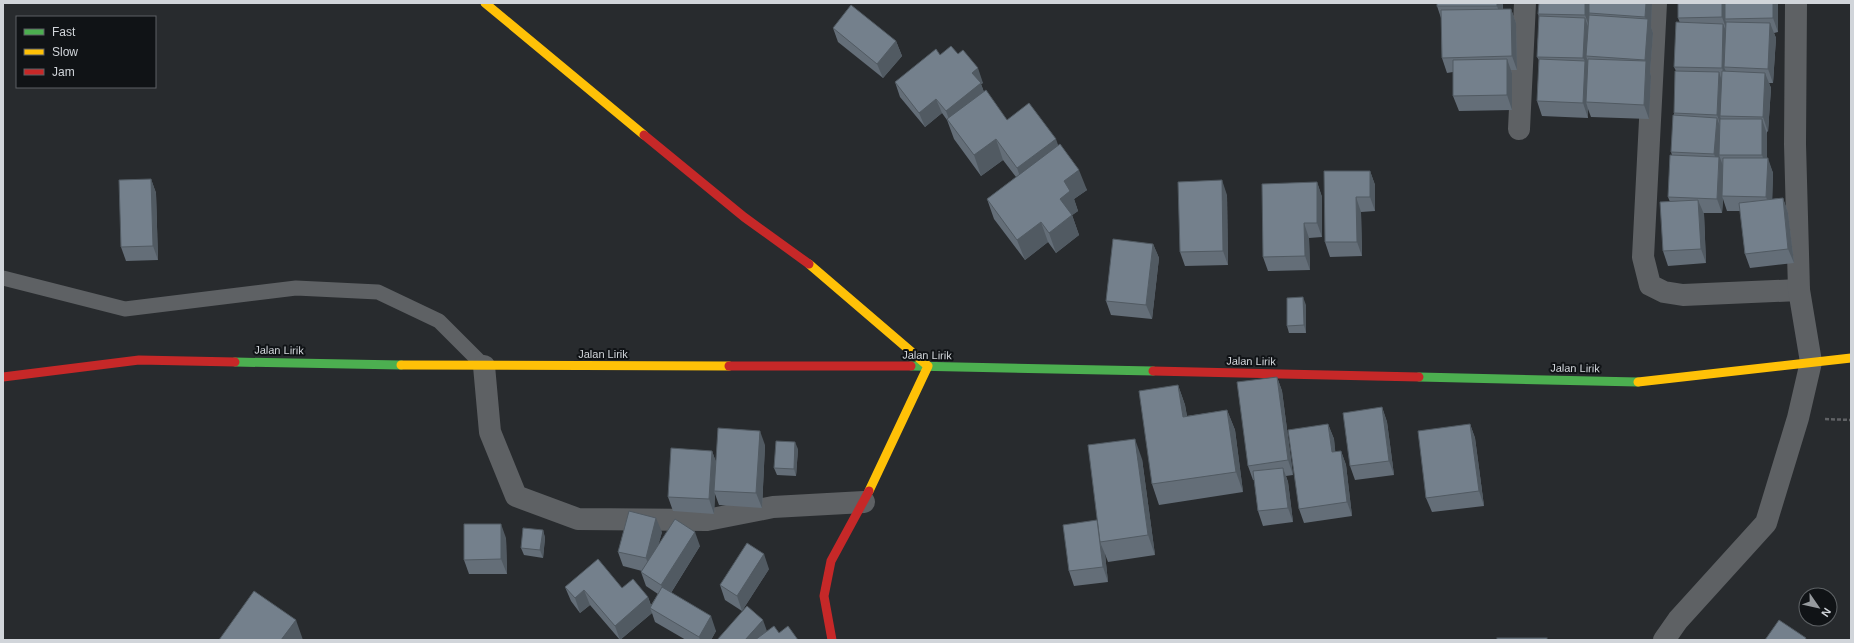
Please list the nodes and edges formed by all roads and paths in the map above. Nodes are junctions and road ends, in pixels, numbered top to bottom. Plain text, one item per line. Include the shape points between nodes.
1 (485, 3) edge
2 (1525, 3) edge
3 (1656, 3) edge
4 (1796, 3) edge
5 (1519, 129) dead end
6 (3, 278) edge
7 (1799, 290) junction
8 (1851, 358) edge
9 (1811, 362) junction
10 (484, 366) junction
11 (928, 366) junction
12 (3, 378) edge
13 (864, 502) junction
14 (832, 640) edge
15 (1664, 640) edge

1 - 11 main road via 744,217 818,270
2 - 5 street
3 - 7 street via 1643,257 1650,285 1664,292 1683,295
4 - 7 street via 1795,144
6 - 10 lane via 125,309 296,288 378,292 439,321
7 - 9 street
8 - 9 main road, Jalan Lirik
9 - 11 main road, Jalan Lirik via 1634,382
9 - 15 street via 1798,418 1766,523 1678,620
10 - 11 main road, Jalan Lirik
10 - 12 main road, Jalan Lirik via 139,360
10 - 13 street via 490,432 516,496 578,519 707,520 773,507
11 - 13 main road
13 - 14 main road via 831,561 824,596

